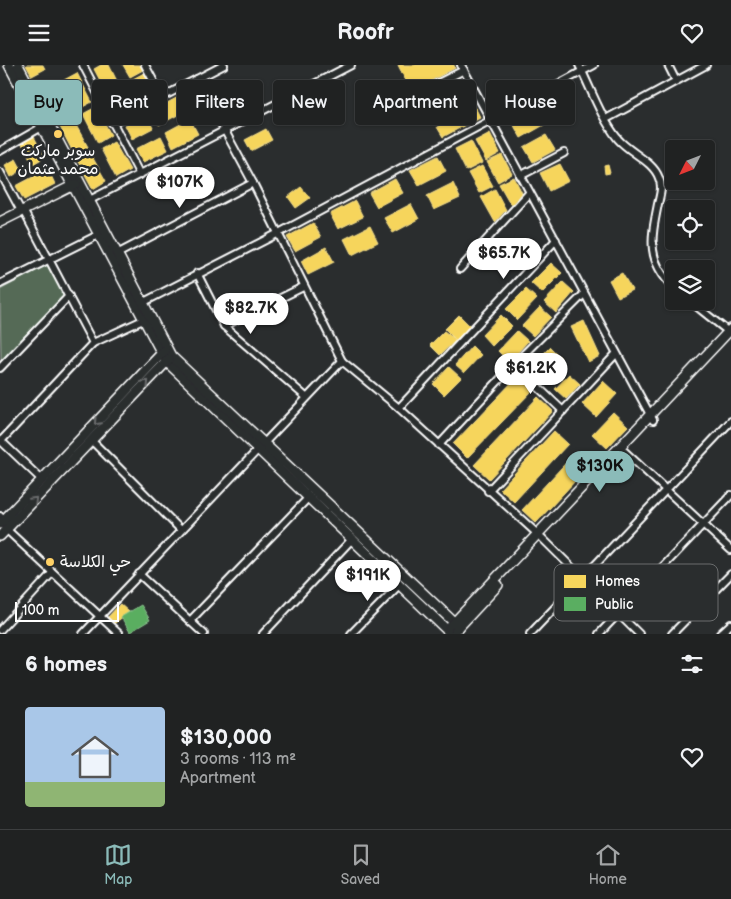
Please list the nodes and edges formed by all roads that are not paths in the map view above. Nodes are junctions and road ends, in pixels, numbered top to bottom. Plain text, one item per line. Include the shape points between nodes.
1 (9, 65) edge
2 (18, 65) edge
3 (83, 65) edge
4 (145, 65) edge
5 (224, 65) edge
6 (351, 65) edge
7 (594, 65) edge
8 (668, 65) edge
9 (706, 65) edge
10 (463, 68) edge
11 (580, 68) edge
12 (198, 79) junction
13 (153, 80) edge
14 (441, 80) edge
15 (560, 80) edge
16 (676, 81) junction
17 (92, 83) edge
18 (167, 94) edge
19 (486, 113) edge
20 (606, 119) junction
21 (486, 123) edge
22 (113, 125) edge
23 (492, 125) edge
24 (42, 127) junction
25 (225, 130) junction
26 (0, 151) edge
27 (564, 153) dead end
28 (0, 172) edge
29 (140, 175) junction
30 (520, 176) junction
31 (253, 183) junction
32 (76, 184) junction
33 (529, 193) junction
34 (85, 202) junction
35 (22, 211) junction
36 (0, 222) edge
37 (277, 234) junction
38 (98, 235) junction
39 (556, 240) junction
40 (117, 254) junction
41 (49, 259) junction
42 (460, 269) dead end
43 (198, 273) junction
44 (665, 276) edge
45 (0, 284) edge
46 (304, 287) junction
47 (584, 294) junction
48 (69, 296) junction
49 (142, 303) junction
50 (701, 310) edge
51 (143, 320) junction
52 (224, 326) junction
53 (730, 333) edge
54 (93, 343) junction
55 (616, 354) junction
56 (166, 355) junction
57 (342, 361) junction
58 (514, 364) junction
59 (1, 367) edge
60 (306, 397) junction
61 (399, 408) junction
62 (563, 411) junction
63 (651, 418) junction
64 (731, 421) edge
65 (1, 440) edge
66 (91, 440) junction
67 (439, 445) junction
68 (260, 447) junction
69 (624, 451) junction
70 (42, 480) junction
71 (666, 490) junction
72 (488, 491) junction
73 (731, 495) edge
74 (309, 497) junction
75 (2, 525) edge
76 (703, 525) junction
77 (181, 530) junction
78 (540, 537) junction
79 (353, 538) junction
80 (731, 550) edge
81 (568, 564) edge
82 (595, 564) edge
83 (666, 564) edge
84 (52, 573) junction
85 (139, 574) junction
86 (731, 574) edge
87 (400, 584) junction
88 (718, 587) edge
89 (554, 608) edge
90 (100, 616) junction
91 (190, 621) junction
92 (612, 621) edge
93 (625, 621) edge
94 (685, 621) edge
95 (729, 628) edge
96 (451, 630) edge
97 (0, 631) edge
98 (83, 634) edge
99 (119, 634) edge
100 (204, 634) edge
101 (263, 634) edge
102 (351, 634) edge
103 (530, 634) edge
104 (600, 634) edge
105 (639, 634) edge
106 (672, 634) edge
107 (720, 634) edge

1 - 24 street
2 - 32 street
3 - 17 street
4 - 13 street
5 - 12 street
6 - 25 street
7 - 11 street
8 - 16 street
9 - 16 street
10 - 14 street
10 - 19 street
11 - 15 street
11 - 20 street
12 - 18 street
12 - 25 street
16 - 20 street
20 - 44 street via 619,140 653,168 660,179 661,193 652,248 657,266
21 - 37 street
22 - 29 street
23 - 30 street
24 - 26 street
24 - 32 street
25 - 29 street
25 - 31 street
27 - 30 street
28 - 35 street
29 - 34 street
30 - 33 street
31 - 37 street
31 - 40 street
32 - 34 street
32 - 35 street
33 - 39 street
33 - 42 street
34 - 38 street
34 - 40 street
35 - 36 street
35 - 41 street
37 - 43 street
37 - 46 street
38 - 41 street
38 - 51 street
39 - 47 street
39 - 61 street
40 - 49 street
41 - 45 street
41 - 48 street
43 - 49 street
43 - 52 street
46 - 52 street
46 - 57 street
47 - 55 street
47 - 58 street
48 - 54 street
48 - 59 street
49 - 56 street
50 - 53 street
51 - 54 street
51 - 56 street
52 - 60 street
53 - 63 street
54 - 65 street
55 - 62 street
55 - 63 street
66 -> 56 street
56 - 68 street
56 -> 70 street
57 - 60 street
57 - 61 street
58 - 62 street
58 - 67 street
60 - 68 street
61 - 67 street
62 - 72 street
63 - 69 street
63 - 78 street
64 - 71 street
65 - 70 street
75 -> 66 street
66 - 77 street
67 - 72 street
68 - 74 street
68 - 77 street
68 - 96 street
69 - 71 street
69 - 78 street
70 - 75 street
71 - 76 street
71 - 82 street
72 - 78 street
73 - 76 street
74 - 79 street
74 - 91 street
75 - 84 street
76 - 80 street
76 - 83 street
77 - 85 street
78 - 81 street
78 - 96 street
79 - 87 street
79 - 101 street
84 - 90 street
84 - 97 street
85 - 90 street
85 - 91 street
86 - 88 street
87 - 96 street
87 - 102 street
89 - 103 street
90 - 98 street
90 - 99 street
91 - 100 street
92 - 104 street
93 - 105 street
94 - 106 street
95 - 107 street

